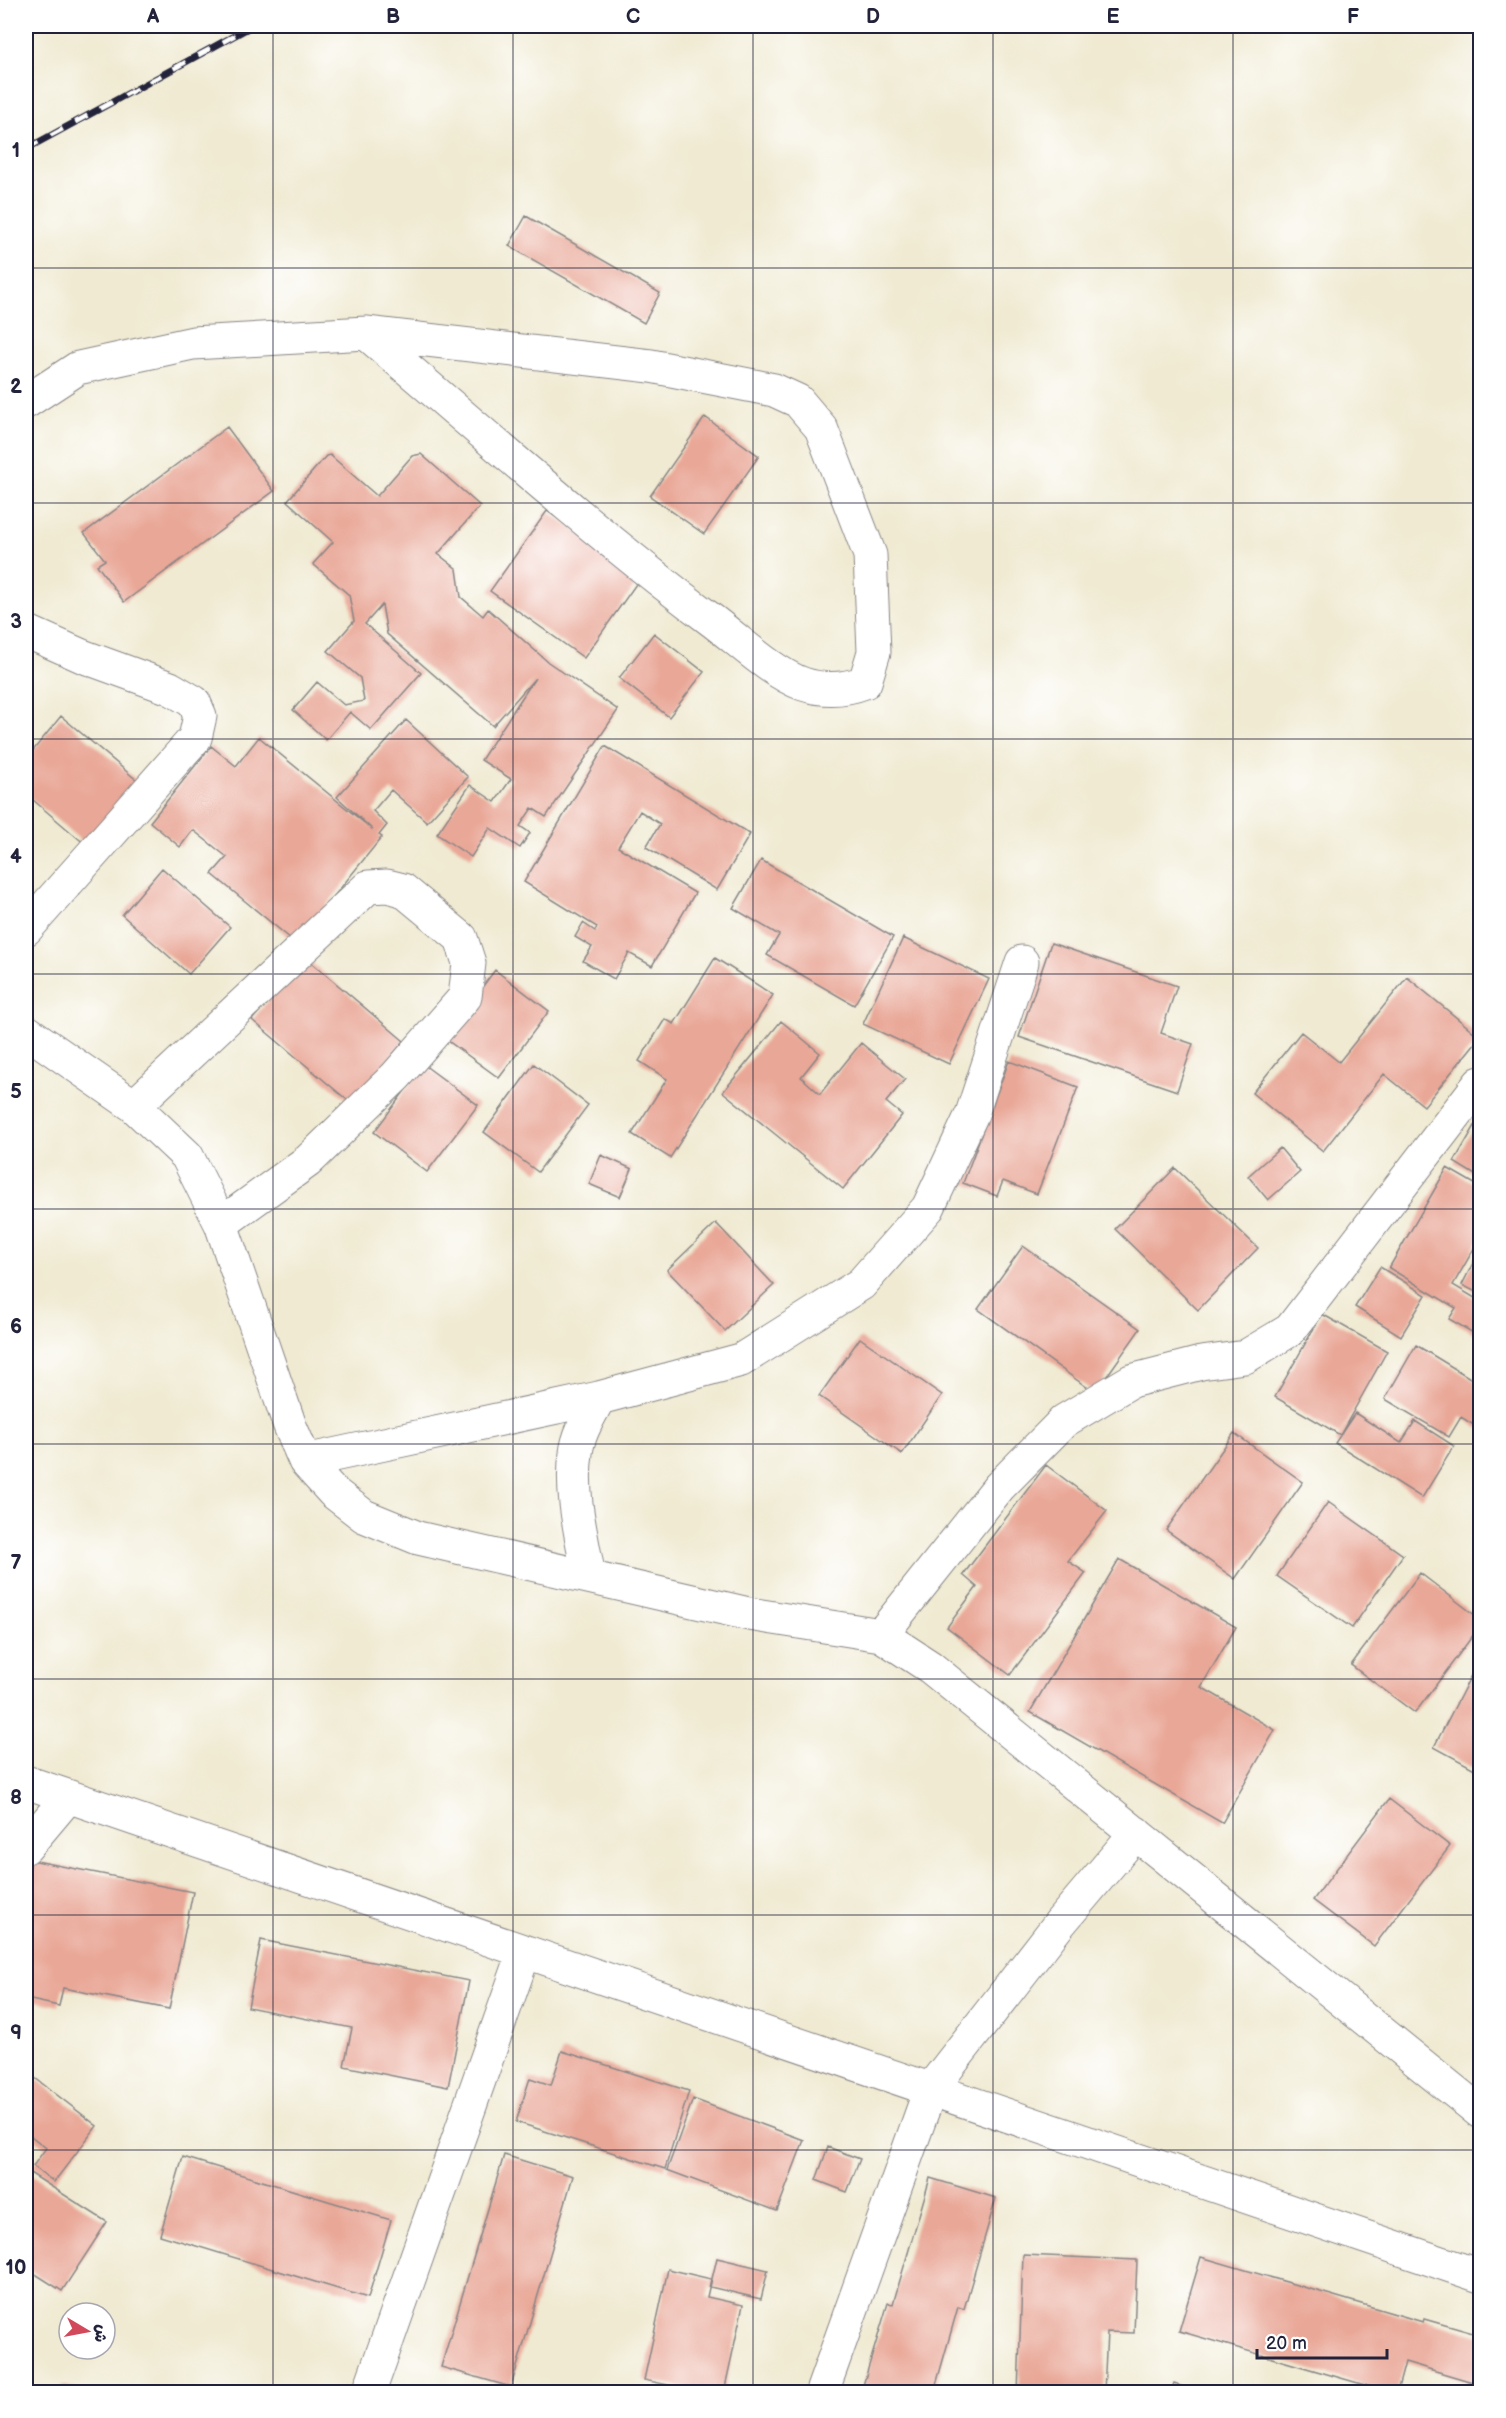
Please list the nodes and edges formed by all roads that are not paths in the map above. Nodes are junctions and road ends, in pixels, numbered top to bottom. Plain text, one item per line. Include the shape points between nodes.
1 (366, 333) junction
2 (26, 402) edge
3 (26, 631) edge
4 (26, 929) edge
5 (1022, 962) dead end
6 (26, 1032) edge
7 (1480, 1083) edge
8 (134, 1106) junction
9 (221, 1224) junction
10 (599, 1398) junction
11 (305, 1461) junction
12 (589, 1577) junction
13 (881, 1635) junction
14 (26, 1782) edge
15 (68, 1797) junction
16 (1136, 1833) junction
17 (26, 1847) edge
18 (524, 1953) junction
19 (930, 2090) junction
20 (1480, 2112) edge
21 (1480, 2276) edge
22 (369, 2392) edge
23 (822, 2392) edge

1 - 1 street via 651,366 774,390 798,401 821,428 870,555 874,652 865,682 850,688 827,689 801,684 774,667 645,570
1 - 2 street via 193,343 78,368
3 - 4 street via 170,688 195,702 200,716 195,738
5 - 10 street via 972,1114 928,1208 861,1284 741,1360
6 - 8 street
7 - 13 street via 1290,1330 1245,1357 1201,1363 1131,1382 1064,1421 999,1487
8 - 9 street via 187,1156
8 - 9 street via 368,887 387,885 403,890 460,938 469,963 465,997 396,1076 308,1161
9 - 11 street
10 - 11 street
10 - 12 street via 576,1452 575,1499
11 - 12 street via 333,1492 375,1521 418,1538
12 - 13 street via 748,1614
13 - 16 street via 930,1667
14 - 15 street
15 - 17 street
15 - 18 street
16 - 19 street via 1060,1923
16 - 20 street
18 - 19 street
18 - 22 street
19 - 21 street
19 - 23 street

